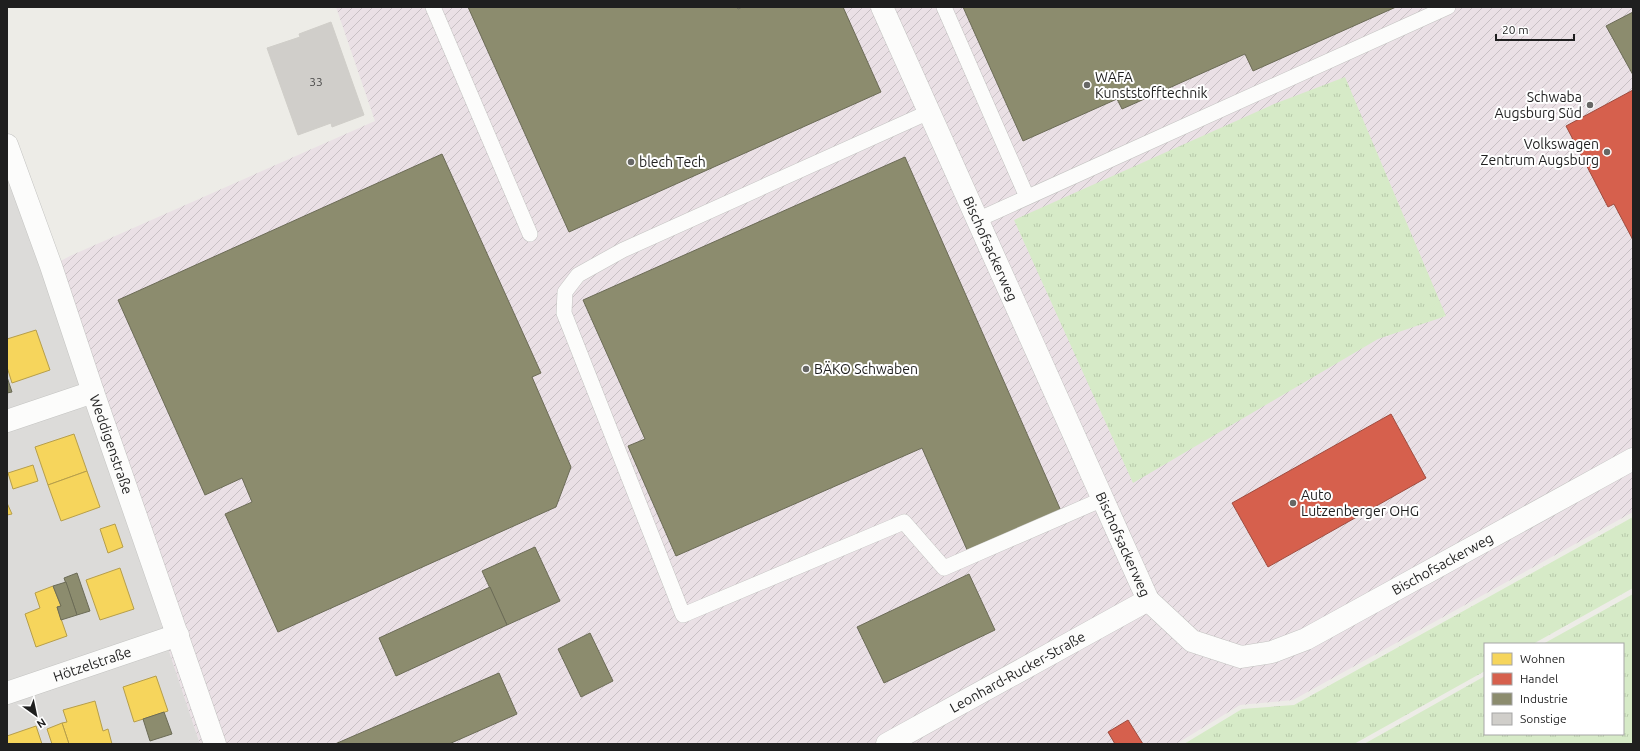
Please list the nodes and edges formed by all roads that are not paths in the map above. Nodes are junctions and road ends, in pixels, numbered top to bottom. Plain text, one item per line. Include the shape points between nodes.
1 (433, 7) edge
2 (882, 7) edge
3 (944, 7) edge
4 (1448, 7) edge
5 (929, 112) junction
6 (7, 146) edge
7 (1027, 197) junction
8 (977, 220) junction
9 (530, 234) dead end
10 (93, 392) junction
11 (7, 421) edge
12 (1633, 459) edge
13 (1103, 500) junction
14 (1148, 600) junction
15 (178, 635) junction
16 (7, 693) edge
17 (215, 744) edge
18 (888, 744) edge

1 - 9 lane
2 - 5 street, Bischofsackerweg
3 - 7 lane
4 - 7 lane
5 - 8 street, Bischofsackerweg
5 - 13 lane via 623,250 578,275 565,292 564,313 683,615 904,522 944,568
6 - 10 street, Weddigenstraße
7 - 8 lane
8 - 13 street, Bischofsackerweg
10 - 11 street
10 - 15 street, Weddigenstraße
12 - 14 street, Bischofsackerweg via 1306,639 1272,652 1241,657 1192,641
13 - 14 street, Bischofsackerweg
14 - 18 street, Leonhard-Rucker-Straße
15 - 16 street, Hötzelstraße
15 - 17 street, Weddigenstraße

